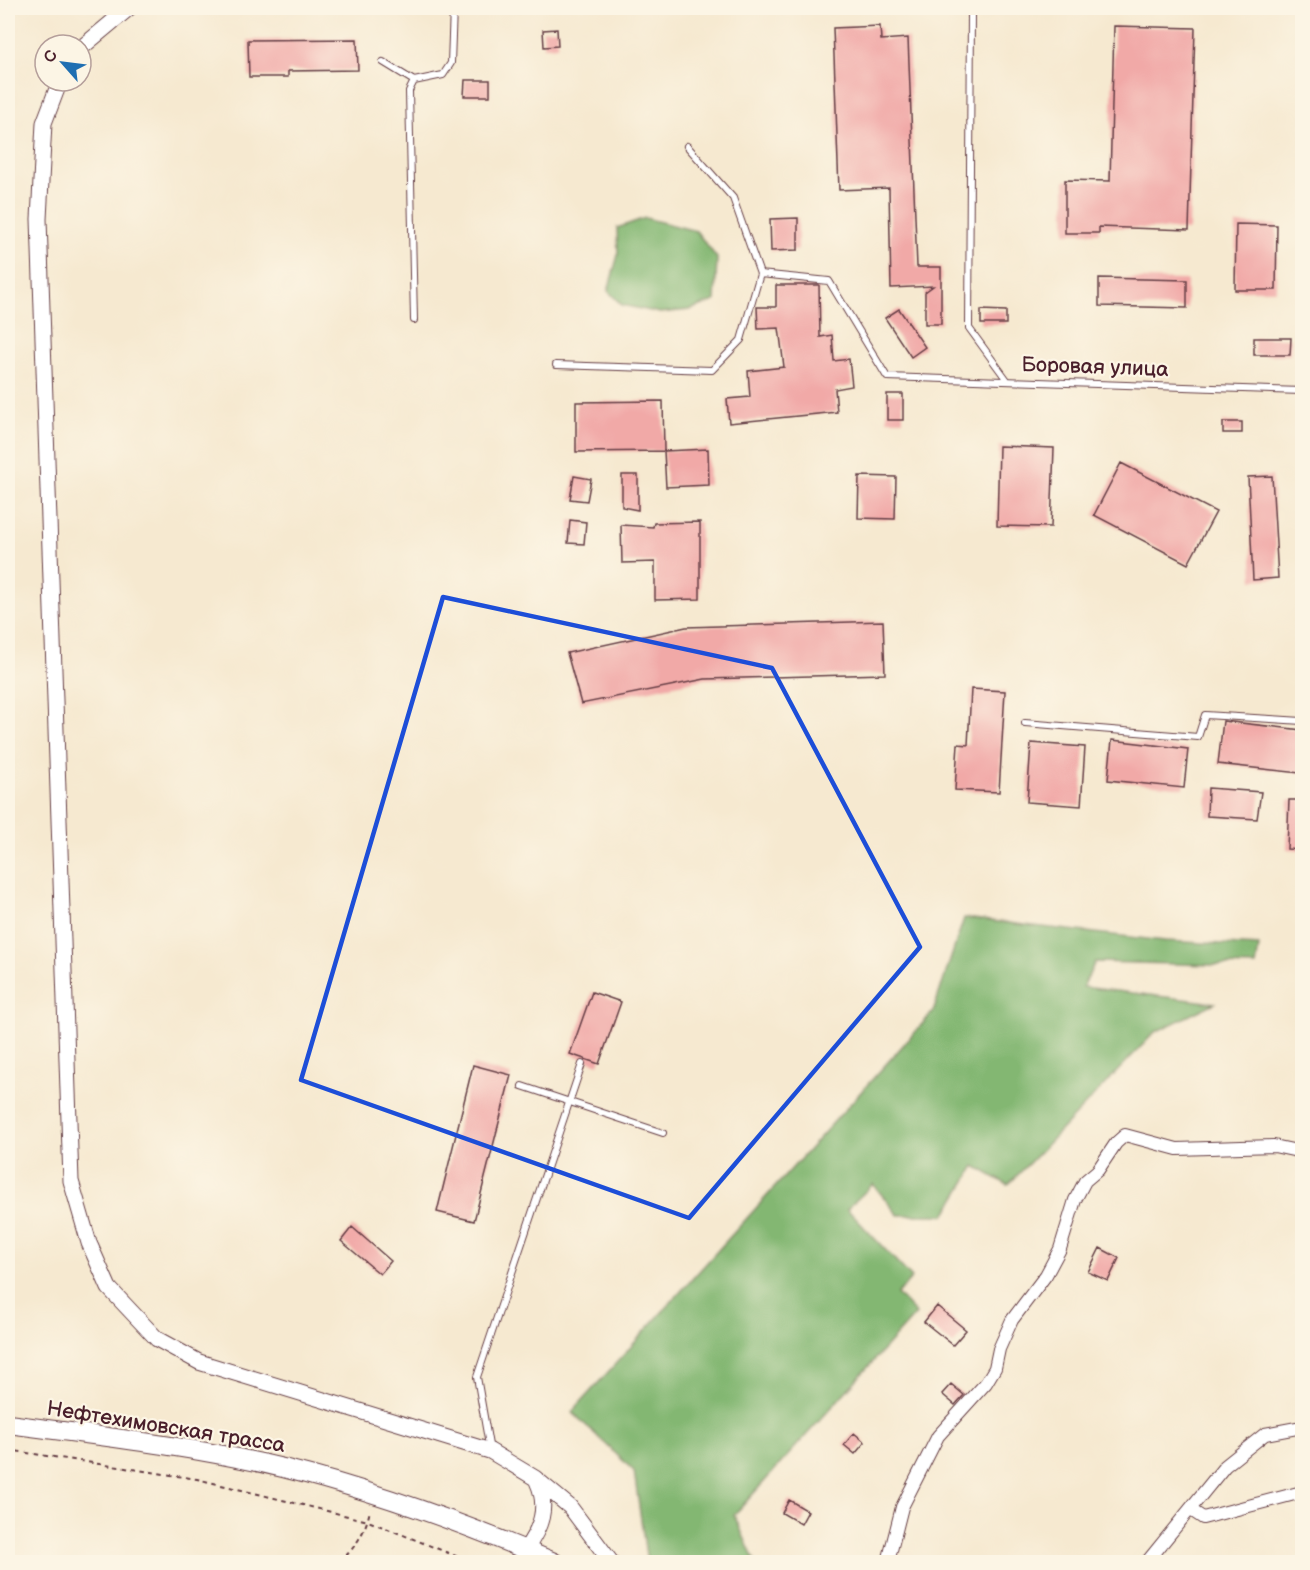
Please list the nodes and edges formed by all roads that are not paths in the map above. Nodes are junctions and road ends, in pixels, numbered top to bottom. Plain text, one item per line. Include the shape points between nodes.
1 (129, 8) edge
2 (453, 8) edge
3 (971, 12) dead end
4 (93, 38) edge
5 (383, 62) dead end
6 (414, 81) junction
7 (55, 93) edge
8 (687, 146) dead end
9 (760, 274) junction
10 (414, 320) dead end
11 (556, 365) dead end
12 (1008, 380) junction
13 (1302, 392) edge
14 (1302, 721) edge
15 (1025, 723) dead end
16 (582, 1064) dead end
17 (522, 1086) dead end
18 (570, 1101) junction
19 (663, 1133) dead end
20 (1302, 1152) edge
21 (8, 1424) edge
22 (1302, 1426) edge
23 (490, 1452) junction
24 (535, 1478) junction
25 (1302, 1492) edge
26 (1191, 1510) junction
27 (525, 1550) junction
28 (554, 1563) edge
29 (611, 1563) edge
30 (888, 1563) edge
31 (1147, 1563) edge

1 - 4 street
2 - 6 lane via 451,63 443,75
3 - 12 lane via 969,328
5 - 6 lane
6 - 10 lane via 409,91
7 - 23 street via 44,123 39,219 71,1181 90,1243 109,1288 157,1339 199,1362
8 - 9 lane via 733,198
9 - 11 lane via 741,340 712,370
9 - 12 lane, Боровая улица via 829,281 887,377
12 - 13 lane, Боровая улица
14 - 15 lane via 1205,715 1198,737
16 - 18 lane
17 - 18 lane
18 - 19 lane
18 - 23 lane via 477,1377
20 - 30 street via 1274,1146 1177,1149 1125,1136 1116,1143 1098,1170 1085,1181 1060,1249 1012,1320 986,1383 938,1436 903,1507
21 - 27 main road, Нефтехимовская трасса via 185,1448 281,1467 374,1492
22 - 26 street via 1265,1434 1226,1466
23 - 24 street
24 - 27 street via 544,1495 543,1516
24 - 29 street via 570,1507
25 - 26 street via 1203,1518
26 - 31 street
27 - 28 main road, Нефтехимовская трасса

